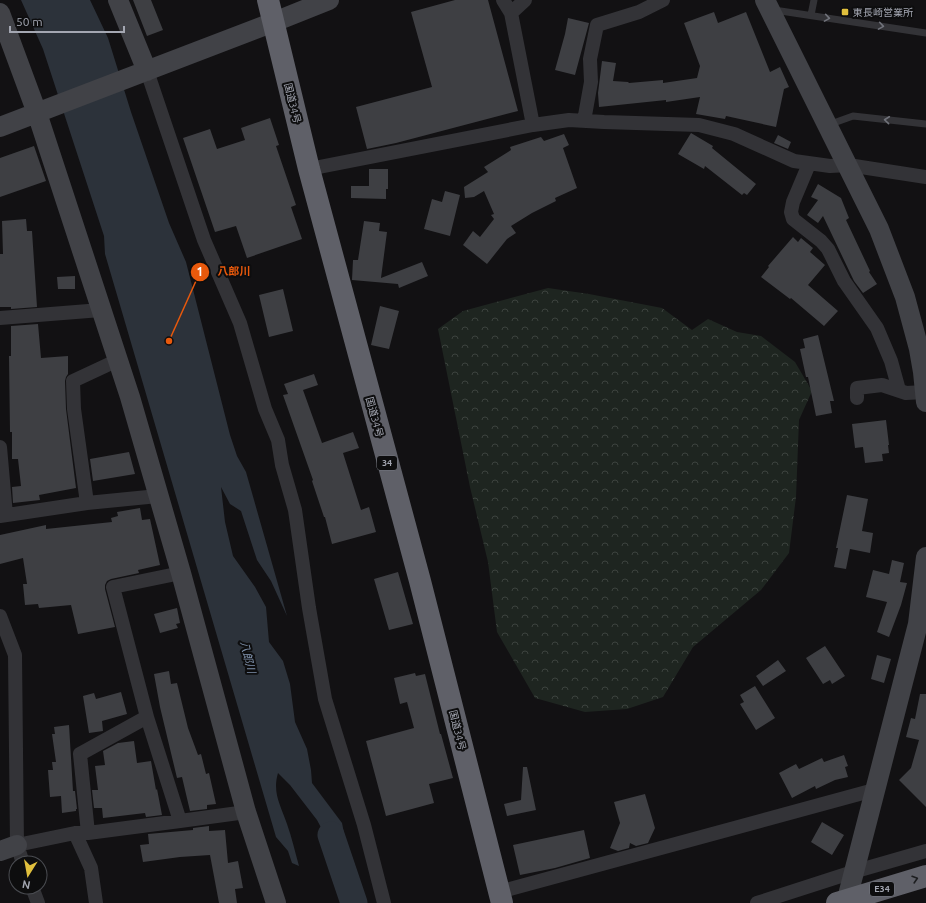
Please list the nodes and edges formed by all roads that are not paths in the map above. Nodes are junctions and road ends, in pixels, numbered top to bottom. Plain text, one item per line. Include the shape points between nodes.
1 (118, 0) edge
2 (268, 0) edge
3 (329, 0) edge
4 (502, 0) edge
5 (525, 0) edge
6 (663, 0) edge
7 (814, 0) edge
8 (767, 5) edge
9 (511, 13) junction
10 (0, 14) edge
11 (812, 15) junction
12 (274, 22) junction
13 (926, 33) edge
14 (147, 71) junction
15 (37, 114) junction
16 (584, 121) junction
17 (926, 124) edge
18 (533, 126) junction
19 (827, 126) junction
20 (0, 127) edge
21 (809, 164) junction
22 (848, 165) junction
23 (309, 169) junction
24 (926, 177) edge
25 (101, 310) junction
26 (0, 318) edge
27 (118, 360) junction
28 (899, 390) junction
29 (925, 397) edge
30 (857, 398) dead end
31 (0, 447) edge
32 (158, 496) junction
33 (87, 503) junction
34 (3, 515) edge
35 (926, 557) edge
36 (181, 573) junction
37 (0, 616) edge
38 (147, 717) junction
39 (874, 790) junction
40 (246, 812) junction
41 (180, 821) junction
42 (81, 833) junction
43 (926, 851) edge
44 (13, 853) edge
45 (853, 872) junction
46 (926, 876) edge
47 (500, 897) edge
48 (96, 903) edge
49 (276, 903) edge
50 (384, 903) edge
51 (757, 903) edge
52 (838, 903) edge
53 (846, 903) edge

1 - 14 street
2 - 12 highway, 国道34号 / 34
3 - 12 street
4 - 9 street
5 - 9 street
6 - 16 street via 639,12 597,25 590,59 591,82
7 - 11 lane
8 - 11 lane
8 - 19 street
9 - 18 street
10 - 15 street
11 -> 13 lane
12 - 14 street
12 - 23 highway, 国道34号 / 34
14 - 15 street
14 - 50 street via 204,240 240,324 265,409 278,440 282,465 295,510 325,699 364,824
15 - 20 street
15 - 25 street
16 - 18 street via 569,120
16 - 21 street via 699,125 734,134 794,161
17 -> 19 lane via 853,116
18 - 23 street
19 - 22 street
21 - 22 street
21 - 28 street via 791,212 793,220 828,249 844,281 877,328 891,361
22 - 24 street
22 - 29 street via 879,229 905,297 919,349
23 - 47 highway, 国道34号 / 34 via 422,588
25 - 26 street
25 - 27 street
27 - 32 street
27 - 33 street via 74,381 74,409
28 - 29 street
28 - 30 street via 882,385 858,388
31 - 34 street
32 - 33 street
32 - 36 street
33 - 34 street
35 - 39 street via 918,624
36 - 38 street via 113,587
36 - 40 street
37 - 44 street via 15,655 17,704
38 - 41 street
38 - 42 street via 80,754
39 - 45 street
39 - 47 street
40 - 41 street
40 - 49 street
41 - 42 street
42 - 44 street
42 - 48 street via 91,868
43 - 45 street
45 - 51 street
45 - 53 street
52 -> 46 highway, E34, bridge

